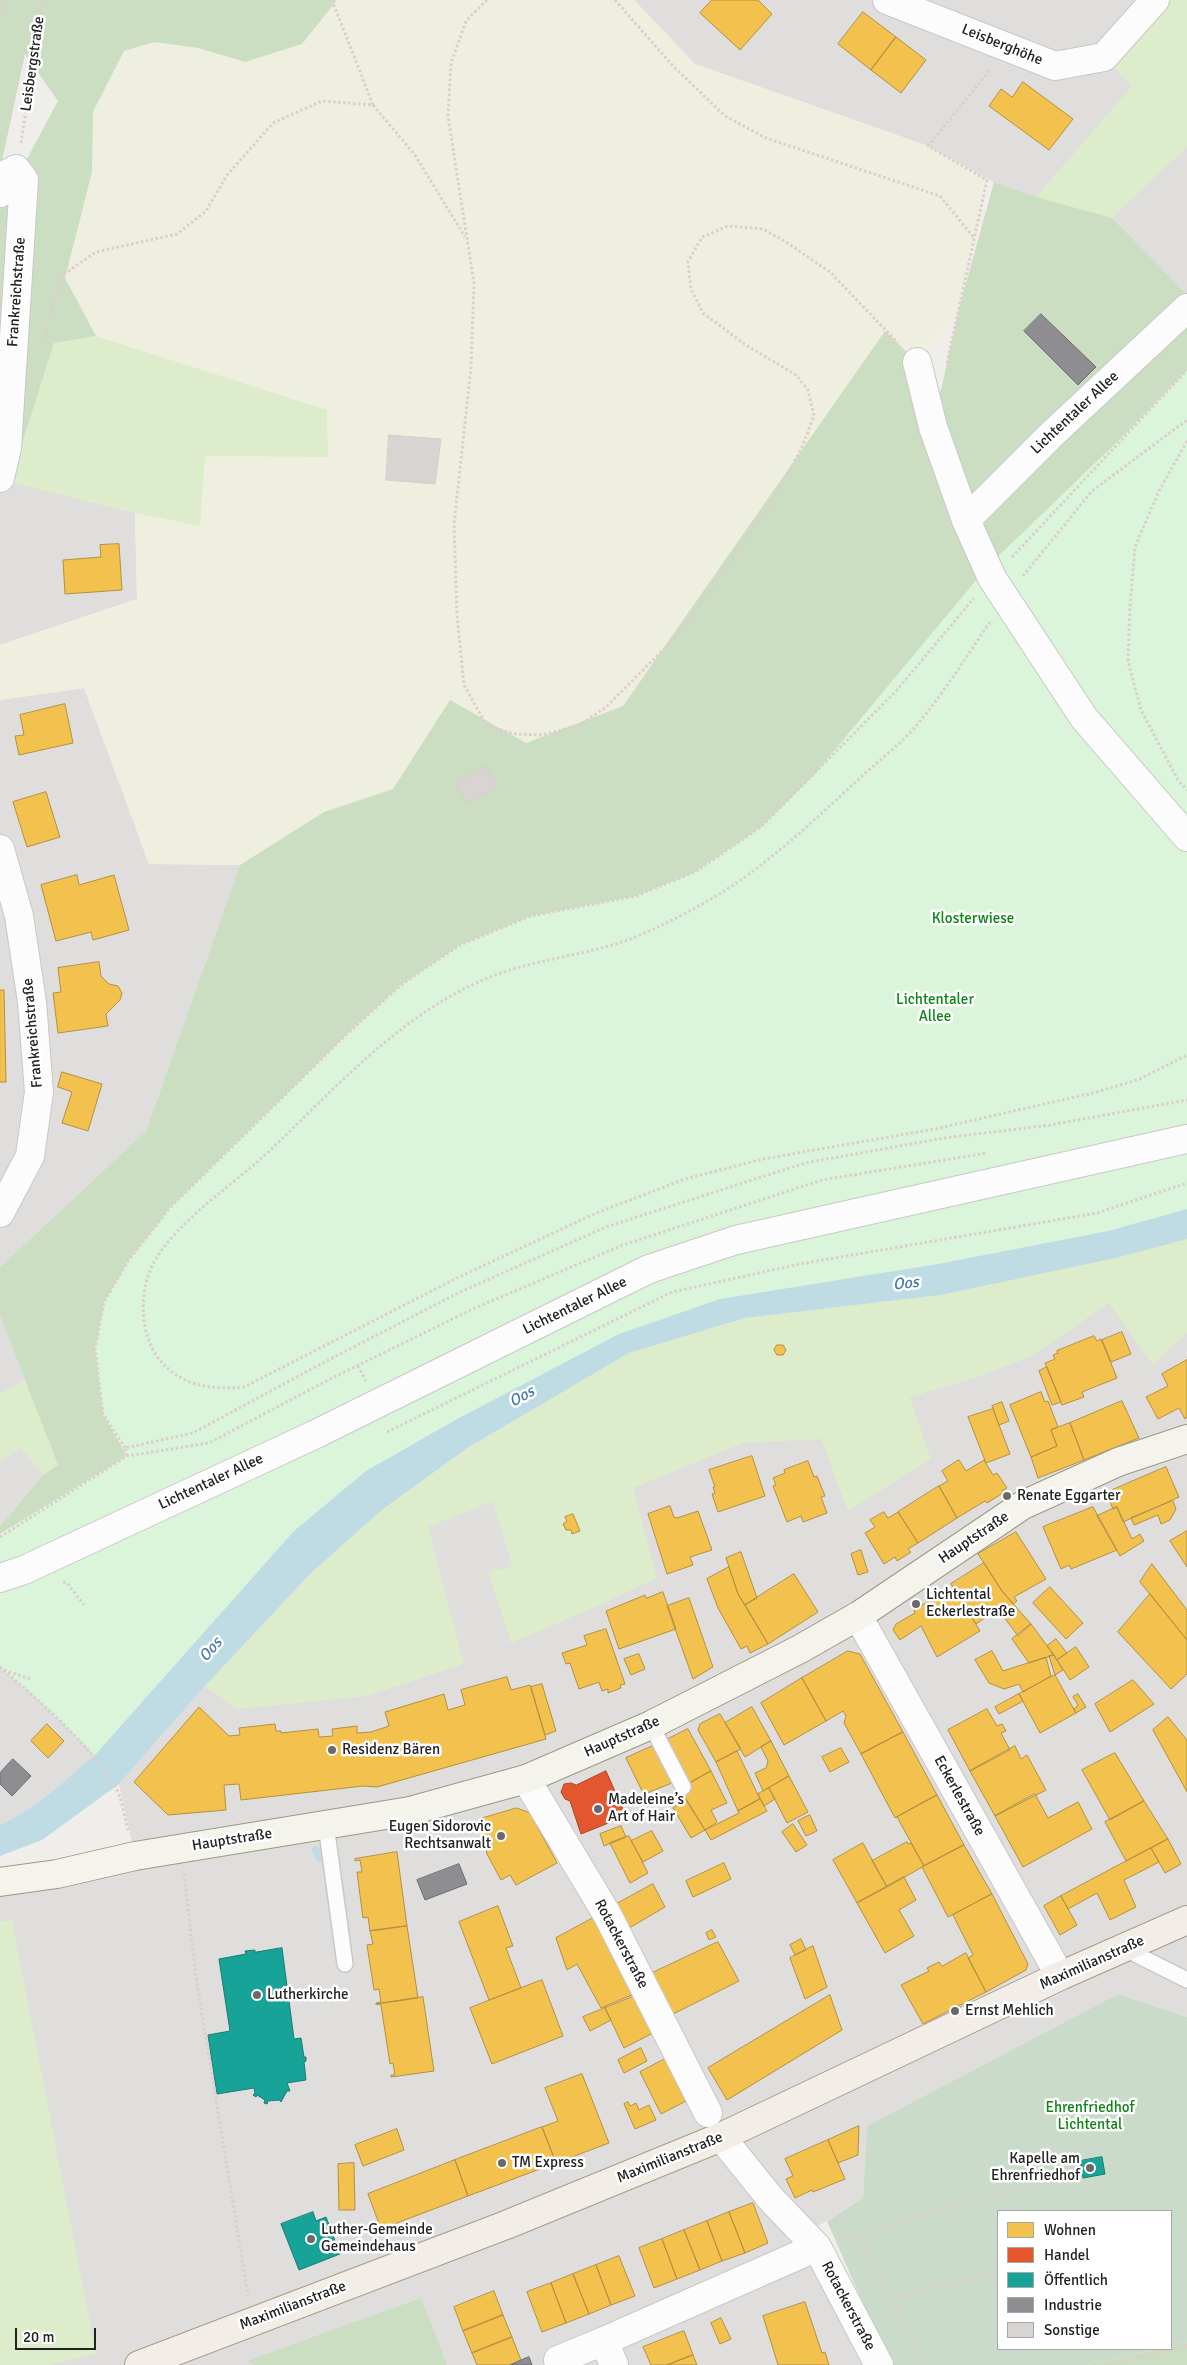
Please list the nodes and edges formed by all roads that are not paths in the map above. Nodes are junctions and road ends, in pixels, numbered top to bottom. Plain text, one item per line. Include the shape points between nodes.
1 (887, 0) edge
2 (1156, 0) edge
3 (0, 193) edge
4 (1187, 308) edge
5 (917, 362) road end
6 (0, 478) edge
7 (966, 520) junction
8 (1187, 837) edge
9 (0, 849) edge
10 (1187, 1139) edge
11 (0, 1213) edge
12 (1187, 1439) edge
13 (0, 1578) edge
14 (858, 1616) junction
15 (651, 1724) junction
16 (526, 1779) junction
17 (683, 1787) dead end
18 (326, 1825) junction
19 (0, 1882) edge
20 (1187, 1920) edge
21 (1123, 1948) junction
22 (345, 1964) dead end
23 (1060, 1976) junction
24 (1187, 1980) edge
25 (708, 2113) dead end
26 (721, 2137) junction
27 (817, 2247) junction
28 (609, 2353) edge
29 (139, 2365) edge
30 (560, 2365) edge
31 (879, 2365) edge

1 - 2 street, Leisberghöhe via 1055,66 1104,56
3 - 6 street, Frankreichstraße via 5,175 16,169 24,180 7,448
4 - 7 street, Lichtentaler Allee
5 - 7 street via 933,427
7 - 8 street via 998,589 1084,718
9 - 11 street, Frankreichstraße via 20,916 32,1002 39,1092 30,1156
10 - 13 street, Lichtentaler Allee via 736,1240 649,1270 316,1434 24,1570
12 - 14 main road, Hauptstraße via 1118,1462 1023,1505
14 - 15 main road, Hauptstraße
14 - 23 street, Eckerlestraße
15 - 16 main road, Hauptstraße
15 - 17 lane
16 - 18 main road, Hauptstraße via 410,1811
16 - 25 street, Rotackerstraße via 608,1916
18 - 19 main road, Hauptstraße
18 - 22 lane
20 - 21 main road, Maximilianstraße
21 - 23 main road, Maximilianstraße
21 - 24 lane
23 - 26 main road, Maximilianstraße
26 - 27 street, Rotackerstraße via 771,2199
26 - 29 main road, Maximilianstraße via 506,2225
27 - 28 street, Rotackerstraße
27 - 31 street, Rotackerstraße
28 - 30 street, Rotackerstraße via 558,2360

